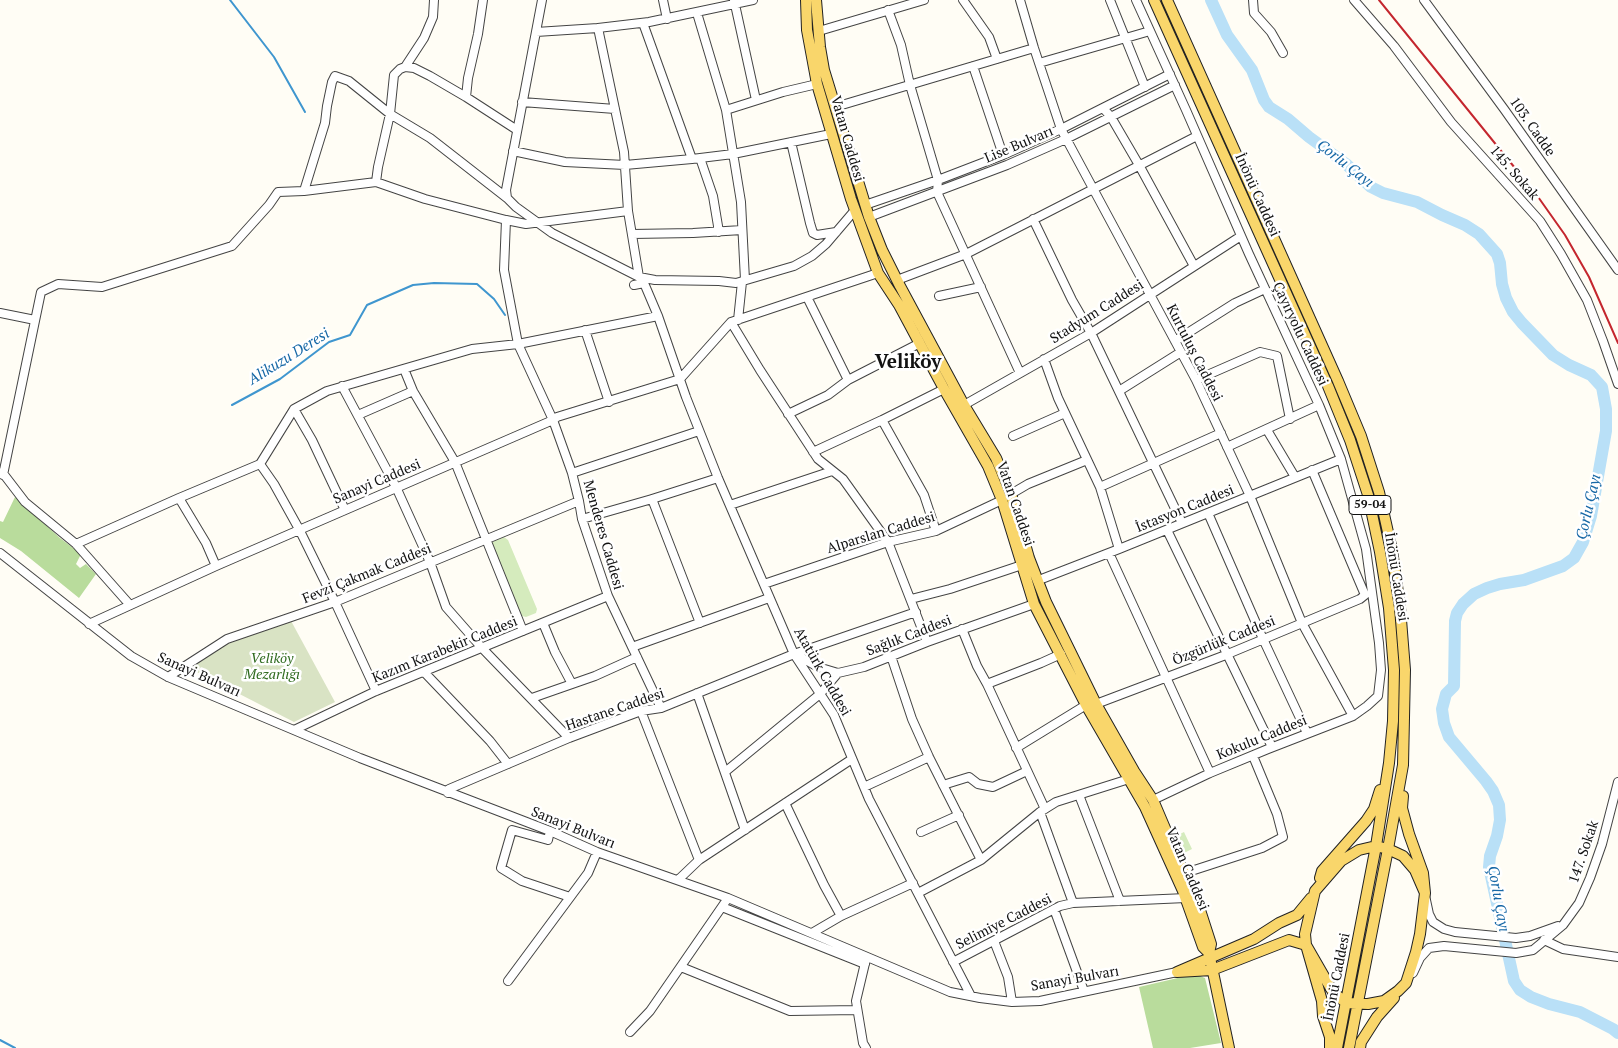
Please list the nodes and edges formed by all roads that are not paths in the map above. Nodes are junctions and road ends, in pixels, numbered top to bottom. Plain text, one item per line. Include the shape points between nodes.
1 (434, 0) edge
2 (484, 0) edge
3 (542, 0) edge
4 (663, 0) edge
5 (753, 0) edge
6 (806, 0) edge
7 (816, 0) edge
8 (924, 0) edge
9 (963, 0) edge
10 (1020, 0) edge
11 (1110, 0) edge
12 (1136, 0) edge
13 (1154, 0) edge
14 (1167, 0) edge
15 (1253, 0) edge
16 (1354, 0) edge
17 (1424, 0) edge
18 (734, 2) edge
19 (888, 10) junction
20 (696, 13) junction
21 (667, 19) junction
22 (643, 23) junction
23 (598, 28) junction
24 (1150, 30) junction
25 (819, 31) junction
26 (536, 32) junction
27 (1126, 38) junction
28 (1034, 48) junction
29 (1284, 53) dead end
30 (998, 59) junction
31 (1039, 63) junction
32 (973, 66) junction
33 (405, 67) junction
34 (1170, 74) junction
35 (817, 84) junction
36 (910, 85) junction
37 (1175, 85) junction
38 (1145, 87) junction
39 (466, 97) junction
40 (756, 100) junction
41 (522, 102) junction
42 (836, 107) junction
43 (1102, 108) junction
44 (615, 109) junction
45 (726, 110) junction
46 (390, 114) junction
47 (1111, 117) junction
48 (1061, 129) junction
49 (516, 130) junction
50 (832, 134) junction
51 (1197, 136) junction
52 (1066, 139) junction
53 (791, 142) junction
54 (513, 151) junction
55 (733, 154) junction
56 (1003, 155) junction
57 (696, 158) junction
58 (1016, 161) junction
59 (624, 164) junction
60 (1007, 165) junction
61 (1139, 165) junction
62 (938, 180) junction
63 (376, 182) junction
64 (1093, 189) junction
65 (304, 191) junction
66 (937, 192) junction
67 (507, 198) junction
68 (865, 205) junction
69 (855, 210) junction
70 (628, 211) junction
71 (869, 217) junction
72 (1034, 219) junction
73 (506, 220) junction
74 (536, 222) junction
75 (742, 230) junction
76 (719, 232) junction
77 (836, 232) junction
78 (632, 234) junction
79 (1241, 236) junction
80 (966, 254) junction
81 (1194, 266) junction
82 (1618, 270) edge
83 (878, 273) junction
84 (641, 280) junction
85 (897, 280) junction
86 (744, 281) junction
87 (634, 285) dead end
88 (981, 287) junction
89 (1265, 289) junction
90 (1150, 295) junction
91 (939, 296) dead end
92 (807, 297) junction
93 (0, 313) edge
94 (658, 316) junction
95 (35, 320) junction
96 (735, 321) junction
97 (585, 330) junction
98 (1092, 332) junction
99 (1175, 341) junction
100 (920, 343) junction
101 (518, 344) junction
102 (1180, 352) junction
103 (1044, 359) junction
104 (404, 369) junction
105 (1020, 373) junction
106 (680, 379) junction
107 (848, 380) junction
108 (1196, 380) junction
109 (1618, 384) edge
110 (342, 386) junction
111 (944, 389) junction
112 (1119, 390) junction
113 (414, 391) junction
114 (609, 402) junction
115 (964, 405) junction
116 (1319, 405) junction
117 (294, 409) junction
118 (1065, 413) junction
119 (788, 414) junction
120 (358, 415) junction
121 (1290, 419) junction
122 (553, 420) junction
123 (882, 420) junction
124 (1268, 430) junction
125 (699, 431) junction
126 (1221, 433) junction
127 (1012, 436) dead end
128 (1227, 447) junction
129 (813, 452) junction
130 (1341, 459) junction
131 (1087, 460) junction
132 (455, 462) junction
133 (1154, 463) junction
134 (260, 464) junction
135 (832, 470) junction
136 (1312, 470) junction
137 (1, 471) edge
138 (572, 473) junction
139 (1295, 477) junction
140 (718, 478) junction
141 (396, 487) junction
142 (1100, 487) junction
143 (1250, 496) junction
144 (1007, 497) junction
145 (179, 498) junction
146 (652, 499) junction
147 (580, 501) junction
148 (730, 506) junction
149 (345, 510) junction
150 (1208, 513) junction
151 (582, 519) junction
152 (1182, 523) junction
153 (298, 530) junction
154 (1167, 530) junction
155 (936, 531) junction
156 (486, 540) junction
157 (888, 542) junction
158 (76, 544) junction
159 (1119, 549) junction
160 (0, 553) edge
161 (1109, 553) junction
162 (430, 562) junction
163 (1022, 565) junction
164 (216, 566) junction
165 (764, 584) junction
166 (1040, 585) junction
167 (608, 596) junction
168 (770, 598) junction
169 (1032, 599) junction
170 (911, 600) junction
171 (335, 602) junction
172 (130, 605) junction
173 (916, 612) junction
174 (700, 622) junction
175 (543, 623) junction
176 (1302, 623) junction
177 (90, 624) junction
178 (962, 629) junction
179 (524, 631) junction
180 (1263, 639) junction
181 (927, 642) junction
182 (632, 647) junction
183 (482, 648) junction
184 (794, 654) junction
185 (1060, 654) junction
186 (1228, 654) junction
187 (891, 656) junction
188 (637, 657) junction
189 (425, 672) junction
190 (838, 673) junction
191 (168, 677) junction
192 (1166, 677) junction
193 (572, 684) junction
194 (987, 684) junction
195 (376, 691) junction
196 (697, 693) junction
197 (820, 694) junction
198 (1378, 696) joint
199 (532, 698) junction
200 (1091, 704) junction
201 (661, 708) junction
202 (641, 712) junction
203 (1353, 716) junction
204 (294, 730) junction
205 (1306, 733) junction
206 (569, 738) junction
207 (1272, 747) junction
208 (1016, 748) junction
209 (1253, 756) junction
210 (929, 758) junction
211 (852, 759) junction
212 (1390, 763) junction
213 (508, 764) junction
214 (1403, 765) junction
215 (1027, 771) junction
216 (725, 772) junction
217 (1210, 773) junction
218 (1129, 779) junction
219 (1618, 782) edge
220 (943, 785) junction
221 (864, 786) junction
222 (448, 793) junction
223 (1079, 795) junction
224 (1153, 800) junction
225 (785, 803) junction
226 (1043, 811) junction
227 (959, 815) junction
228 (519, 820) junction
229 (745, 830) junction
230 (516, 831) junction
231 (550, 831) junction
232 (921, 832) dead end
233 (1376, 846) junction
234 (1388, 849) junction
235 (597, 852) junction
236 (699, 860) junction
237 (981, 860) junction
238 (1185, 873) junction
239 (678, 880) junction
240 (913, 883) junction
241 (1315, 891) junction
242 (918, 893) junction
243 (1425, 893) junction
244 (570, 897) junction
245 (728, 898) junction
246 (1186, 898) junction
247 (1120, 901) junction
248 (1072, 903) junction
249 (722, 907) junction
250 (1054, 909) junction
251 (841, 916) junction
252 (1563, 924) junction
253 (812, 933) junction
254 (1544, 940) junction
255 (994, 941) junction
256 (1306, 945) junction
257 (1210, 955) junction
258 (1618, 957) edge
259 (866, 961) junction
260 (953, 962) junction
261 (681, 967) junction
262 (1212, 970) junction
263 (1177, 972) junction
264 (508, 981) dead end
265 (1406, 983) junction
266 (1084, 991) junction
267 (971, 996) junction
268 (1012, 1002) junction
269 (1346, 1003) junction
270 (1358, 1004) junction
271 (858, 1010) junction
272 (630, 1032) dead end
273 (1360, 1046) edge
274 (866, 1048) edge
275 (1229, 1048) edge
276 (1330, 1048) edge
277 (1337, 1048) edge
278 (1349, 1048) edge

1 - 33 street via 433,17 424,38
2 - 39 street
3 - 26 street
4 - 21 street
5 - 18 street
6 - 35 main road, Vatan Caddesi via 807,30
7 - 25 main road, Vatan Caddesi
8 - 19 street
9 - 30 street via 989,37
10 - 28 street, Kurtuluş Caddesi
11 - 27 street
12 - 24 street, Çayıryolu Caddesi
13 - 212 main road, İnönü Caddesi / 59-04 via 1328,386 1368,495 1390,617 1394,678
14 - 214 main road, 59-04 via 1338,381 1361,436 1379,492 1400,607 1405,670
15 - 29 street via 1254,13
16 - 109 street, 145. Sokak via 1452,122 1540,221 1587,300
17 - 82 street, 103. Cadde
18 - 20 street
18 - 40 street
19 - 25 street
19 - 36 street via 901,45
20 - 21 street
20 - 45 street
21 - 22 street
22 - 23 street
22 - 57 street
23 - 26 street
23 - 44 street, Atatürk Caddesi
24 - 27 street
24 - 34 street, Çayıryolu Caddesi
25 - 42 main road, Vatan Caddesi via 824,70
26 - 41 street
27 - 31 street
27 - 38 street
28 - 30 street
28 - 31 street, Kurtuluş Caddesi
30 - 32 street
31 - 48 street, Kurtuluş Caddesi
32 - 36 street
32 - 56 street
33 - 39 street via 414,68
33 - 46 street via 394,75
34 - 37 street, Çayıryolu Caddesi
34 - 38 street, Lise Bulvarı
35 - 40 street
35 - 50 main road, Vatan Caddesi
36 - 42 street
36 - 62 street
37 - 47 street, Lise Bulvarı
37 - 51 street, Çayıryolu Caddesi
38 - 43 street, Lise Bulvarı
39 - 49 street
40 - 45 street
41 - 44 street
41 - 49 street
42 - 68 main road, Vatan Caddesi
43 - 47 street
43 - 48 street, Lise Bulvarı
44 - 59 street, Atatürk Caddesi
45 - 55 street
46 - 63 street
46 - 65 street via 349,81 335,76 325,123
46 - 67 street via 430,138
47 - 52 street, Lise Bulvarı
47 - 61 street
48 - 52 street, Kurtuluş Caddesi
48 - 56 street, Lise Bulvarı
49 - 54 street
50 - 53 street
50 - 69 main road, Vatan Caddesi
51 - 61 street
51 - 79 street, Çayıryolu Caddesi
52 - 58 street, Lise Bulvarı
52 - 64 street, Kurtuluş Caddesi
53 - 55 street
53 - 77 street via 813,233
54 - 59 street via 565,162
54 - 67 street
55 - 57 street
55 - 75 street
56 - 58 street
56 - 60 street
56 - 62 street, Lise Bulvarı
57 - 59 street
57 - 76 street via 713,196
58 - 60 street, Lise Bulvarı
59 - 70 street, Atatürk Caddesi
60 - 66 street, Lise Bulvarı
61 - 64 street
61 - 81 street
62 - 66 street
62 - 68 street, Lise Bulvarı
63 - 65 street
63 - 73 street via 425,199
64 - 72 street
64 - 90 street, Kurtuluş Caddesi
65 - 95 street via 278,192 232,246 102,287 58,284 40,292
66 - 71 street, Lise Bulvarı
66 - 80 street
67 - 74 street
68 - 71 main road, Vatan Caddesi
69 - 77 street
69 - 83 main road, Vatan Caddesi
70 - 74 street
70 - 78 street, Atatürk Caddesi
71 - 85 main road, Vatan Caddesi
72 - 80 street
72 - 98 street via 1072,300
73 - 74 street via 526,224
73 - 101 street, Menderes Caddesi via 504,270
74 - 84 street
75 - 76 street
75 - 86 street
76 - 78 street
77 - 86 street via 812,256 794,266
78 - 84 street, Atatürk Caddesi
79 - 81 street, Stadyum Caddesi
79 - 89 street, Çayıryolu Caddesi
80 - 85 street
80 - 88 street
81 - 90 street, Stadyum Caddesi
83 - 92 street
83 - 100 main road, Vatan Caddesi
84 - 86 street
84 - 87 street
84 - 94 street, Atatürk Caddesi
85 - 115 main road, Vatan Caddesi
86 - 96 street
88 - 91 street
88 - 105 street
89 - 99 street via 1235,303
89 - 116 street, Çayıryolu Caddesi
90 - 98 street, Stadyum Caddesi
90 - 99 street, Kurtuluş Caddesi
92 - 96 street
92 - 107 street
93 - 95 street
94 - 97 street
94 - 106 street, Atatürk Caddesi
95 - 137 street
96 - 106 street
96 - 119 street
97 - 101 street
97 - 114 street
98 - 103 street, Stadyum Caddesi
98 - 112 street
99 - 102 street, Kurtuluş Caddesi
100 - 107 street
100 - 111 main road, Vatan Caddesi
101 - 104 street via 472,349
101 - 122 street, Menderes Caddesi
102 - 108 street, Kurtuluş Caddesi
102 - 112 street
103 - 105 street, Stadyum Caddesi
103 - 118 street
104 - 110 street
104 - 113 street
105 - 115 street, Stadyum Caddesi
106 - 114 street, Sanayi Caddesi
106 - 125 street, Atatürk Caddesi
107 - 119 street via 828,395
108 - 121 street via 1260,352 1277,356
108 - 126 street, Kurtuluş Caddesi
110 - 117 street
110 - 120 street
111 - 123 street
111 - 144 main road, Vatan Caddesi
112 - 133 street
113 - 120 street
113 - 132 street
114 - 122 street, Sanayi Caddesi
115 - 144 main road, Vatan Caddesi via 996,458
116 - 121 street
116 - 130 street, Çayıryolu Caddesi
117 - 134 street
117 - 149 street
118 - 127 street
118 - 131 street
119 - 129 street
120 - 141 street
121 - 124 street
122 - 132 street, Sanayi Caddesi
122 - 138 street, Menderes Caddesi
123 - 129 street
123 - 155 street via 924,495
124 - 128 street
124 - 139 street
125 - 138 street
125 - 140 street, Atatürk Caddesi
126 - 128 street, Kurtuluş Caddesi
126 - 133 street
128 - 143 street, Kurtuluş Caddesi
129 - 135 street
130 - 136 street, İstasyon Caddesi
130 - 198 street, Çayıryolu Caddesi via 1366,549 1382,670
131 - 142 street
131 - 144 street, Alparslan Caddesi via 1028,484
132 - 141 street, Sanayi Caddesi
132 - 156 street
133 - 142 street
133 - 152 street
134 - 145 street
134 - 153 street
135 - 148 street
135 - 157 street via 843,479
136 - 139 street, İstasyon Caddesi
136 - 176 street, Özgürlük Caddesi via 1365,595
137 - 158 street via 25,502
138 - 147 street, Menderes Caddesi
139 - 143 street, İstasyon Caddesi
140 - 146 street
140 - 148 street, Atatürk Caddesi
141 - 149 street, Sanayi Caddesi
141 - 162 street
142 - 159 street
143 - 150 street, İstasyon Caddesi
143 - 176 street, Kurtuluş Caddesi
144 - 155 street, Alparslan Caddesi
144 - 163 main road, Vatan Caddesi
144 - 166 main road, Vatan Caddesi
145 - 158 street
145 - 164 street
146 - 151 street
146 - 174 street
147 - 151 street, Menderes Caddesi
147 - 156 street, Fevzi Çakmak Caddesi
148 - 165 street, Atatürk Caddesi
149 - 153 street, Sanayi Caddesi
150 - 152 street, İstasyon Caddesi
150 - 180 street
151 - 167 street, Menderes Caddesi
152 - 154 street, İstasyon Caddesi
153 - 164 street, Sanayi Caddesi
153 - 171 street
154 - 159 street, İstasyon Caddesi
154 - 186 street
155 - 157 street, Alparslan Caddesi
156 - 162 street, Fevzi Çakmak Caddesi
156 - 179 street
157 - 165 street, Alparslan Caddesi
157 - 170 street
158 - 172 street
159 - 161 street, İstasyon Caddesi
160 - 177 street, Sanayi Bulvarı
161 - 166 street, İstasyon Caddesi
161 - 192 street
162 - 171 street, Fevzi Çakmak Caddesi
162 - 183 street via 446,606
163 - 169 main road, Vatan Caddesi
163 - 170 street
164 - 172 street, Sanayi Caddesi
165 - 168 street, Atatürk Caddesi
166 - 169 main road
166 - 200 main road, Vatan Caddesi
167 - 175 street, Kazım Karabekir Caddesi
167 - 182 street, Menderes Caddesi
168 - 174 street
168 - 184 street, Atatürk Caddesi
169 - 178 street, Sağlık Caddesi
169 - 185 main road, Vatan Caddesi
170 - 173 street
171 - 191 street, Fevzi Çakmak Caddesi via 227,639
171 - 195 street
172 - 177 street, Sanayi Caddesi
173 - 181 street
173 - 184 street, Hastane Caddesi
174 - 182 street
175 - 179 street, Kazım Karabekir Caddesi
175 - 193 street
176 - 180 street, Özgürlük Caddesi
176 - 203 street, Kurtuluş Caddesi
177 - 191 street, Sanayi Bulvarı via 131,656
178 - 181 street, Sağlık Caddesi
178 - 194 street via 976,666
179 - 183 street, Kazım Karabekir Caddesi
180 - 186 street, Özgürlük Caddesi
180 - 205 street
181 - 187 street, Sağlık Caddesi
182 - 188 street, Menderes Caddesi
183 - 189 street, Kazım Karabekir Caddesi
183 - 199 street
184 - 190 street
184 - 196 street, Hastane Caddesi
184 - 197 street, Atatürk Caddesi
185 - 194 street
185 - 200 main road, Vatan Caddesi
186 - 192 street, Özgürlük Caddesi
186 - 207 street
187 - 190 street, Sağlık Caddesi
187 - 210 street
188 - 193 street
188 - 201 street, Menderes Caddesi
189 - 195 street, Kazım Karabekir Caddesi
189 - 213 street
190 - 197 street
191 - 204 street, Sanayi Bulvarı
192 - 200 street, Özgürlük Caddesi
192 - 217 street
193 - 199 street
194 - 208 street
195 - 204 street, Kazım Karabekir Caddesi
196 - 201 street, Hastane Caddesi
196 - 216 street
197 - 211 street, Atatürk Caddesi via 834,715
197 - 216 street
198 - 203 street, Kokulu Caddesi
199 - 206 street
200 - 208 street, Özgürlük Caddesi
200 - 218 main road, Vatan Caddesi
200 - 224 main road, Vatan Caddesi
201 - 202 street, Hastane Caddesi
202 - 206 street, Hastane Caddesi
202 - 236 street
203 - 205 street, Kokulu Caddesi
204 - 222 street, Sanayi Bulvarı
205 - 207 street, Kokulu Caddesi
206 - 213 street, Hastane Caddesi
207 - 209 street, Kokulu Caddesi
208 - 215 street
209 - 217 street, Kokulu Caddesi
209 - 238 street via 1283,837 1262,848
210 - 220 street
210 - 221 street
211 - 221 street, Atatürk Caddesi
211 - 225 street
212 - 233 main road, İnönü Caddesi / 59-04
212 - 241 main road via 1374,809 1322,871
213 - 222 street, Hastane Caddesi via 449,789
214 - 234 main road, 59-04
214 - 243 main road via 1402,808
215 - 220 street via 993,787 978,784 969,777
215 - 226 street
216 - 229 street
217 - 224 street, Kokulu Caddesi
218 - 223 street
218 - 246 main road, Vatan Caddesi
219 - 252 street, 147. Sokak via 1590,878 1579,903
220 - 227 street
221 - 240 street, Atatürk Caddesi
222 - 228 street, Sanayi Bulvarı
223 - 226 street via 1056,802
223 - 247 street
224 - 238 main road, Vatan Caddesi
225 - 229 street
225 - 251 street
226 - 237 street
226 - 248 street
227 - 232 street
227 - 237 street
228 - 230 street
228 - 231 street, Sanayi Bulvarı
229 - 236 street
230 - 231 street via 548,840
230 - 244 street via 512,830 501,868 522,881
231 - 235 street, Sanayi Bulvarı
233 - 234 main road
233 - 241 main road via 1359,850 1341,861
233 - 269 main road, İnönü Caddesi / 59-04
234 - 243 main road via 1402,856 1415,870
234 - 270 main road, 59-04
235 - 239 street, Sanayi Bulvarı
235 - 244 street via 588,873
236 - 239 street
237 - 242 street
238 - 257 main road, Vatan Caddesi via 1211,944
239 - 245 street, Sanayi Bulvarı
240 - 242 street, Atatürk Caddesi
240 - 251 street
241 - 256 main road via 1305,934
241 - 257 main road via 1297,915 1254,939
242 - 260 street, Atatürk Caddesi
243 - 252 street via 1433,922 1455,932 1516,938
243 - 265 main road via 1420,934
244 - 264 street
245 - 249 street
245 - 253 street, Sanayi Bulvarı
246 - 247 street, Selimiye Caddesi
246 - 257 main road, Vatan Caddesi via 1203,947
247 - 248 street, Selimiye Caddesi
248 - 250 street, Selimiye Caddesi
249 - 259 street
249 - 261 street
250 - 255 street, Selimiye Caddesi
250 - 266 street
251 - 253 street
252 - 254 street, 147. Sokak
253 - 259 street, Sanayi Bulvarı
254 - 258 street via 1563,949
254 - 265 street, 147. Sokak via 1533,950 1516,953 1444,946 1429,948
255 - 260 street, Selimiye Caddesi
255 - 268 street via 1008,977
256 - 262 main road via 1289,940
256 - 269 main road via 1333,992
256 - 276 main road via 1322,1001
257 - 262 main road, Vatan Caddesi
257 - 263 main road
259 - 267 street, Sanayi Bulvarı via 950,992
259 - 271 street via 856,1001
260 - 267 street, Atatürk Caddesi
261 - 271 street via 790,1011
261 - 272 street via 650,1011
262 - 263 main road
262 - 275 main road, Vatan Caddesi
263 - 266 street, Sanayi Bulvarı
265 - 270 main road via 1384,1001
265 - 273 main road via 1377,1017
266 - 268 street, Sanayi Bulvarı via 1040,1001
267 - 268 street, Sanayi Bulvarı
269 - 270 main road
269 - 277 main road, İnönü Caddesi / 59-04
270 - 278 main road, 59-04
271 - 274 street via 862,1043

